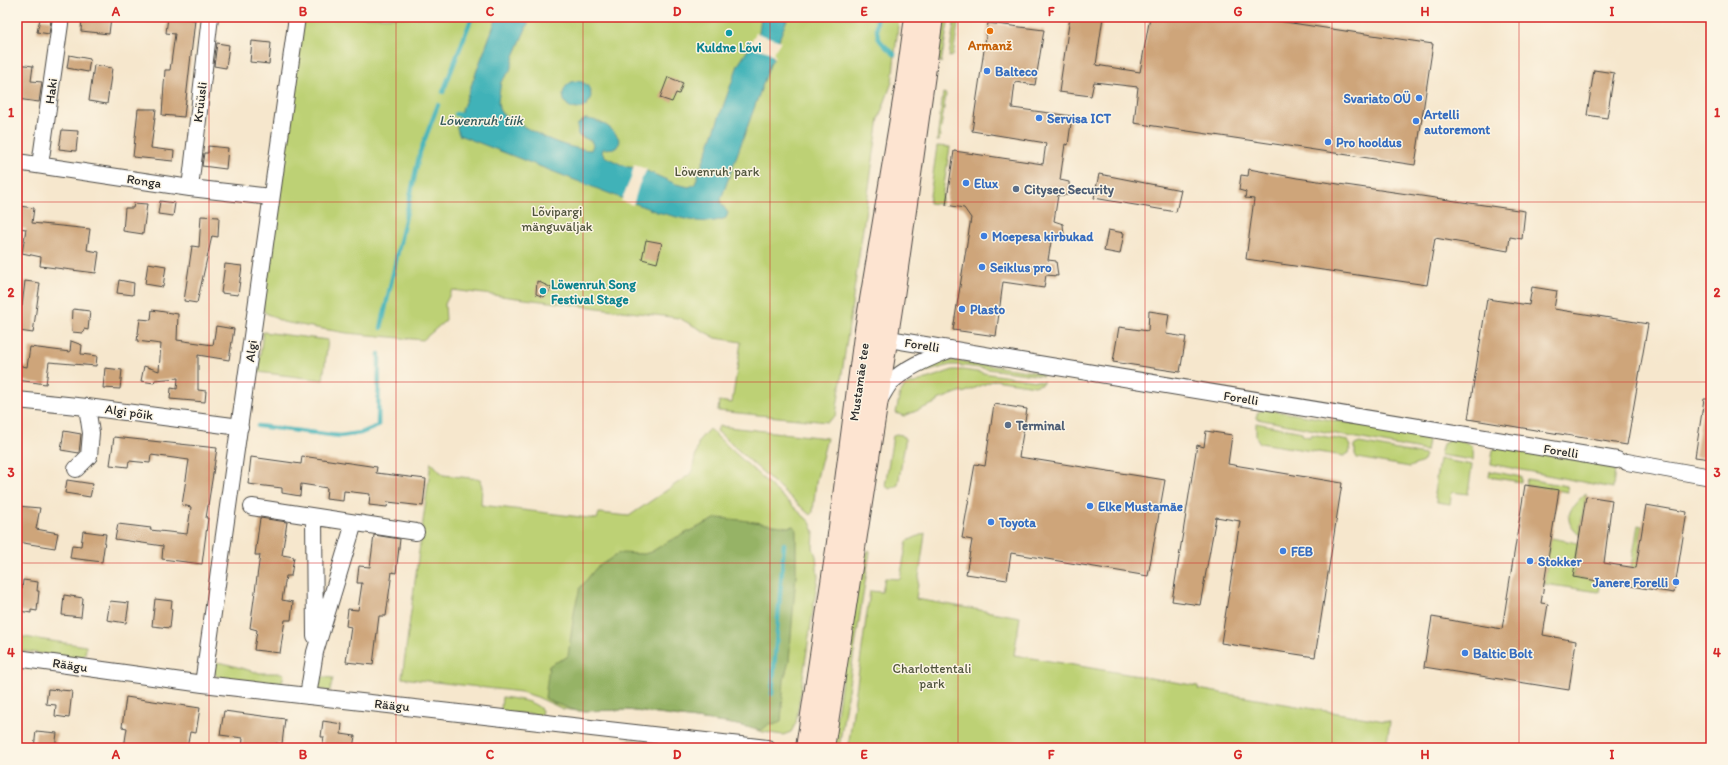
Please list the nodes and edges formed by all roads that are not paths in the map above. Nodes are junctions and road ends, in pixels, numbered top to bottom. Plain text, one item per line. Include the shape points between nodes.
1 (61, 17) edge
2 (210, 17) edge
3 (297, 17) edge
4 (916, 17) edge
5 (932, 17) edge
6 (17, 162) edge
7 (40, 165) junction
8 (190, 188) junction
9 (271, 197) junction
10 (876, 337) junction
11 (951, 349) junction
12 (17, 400) edge
13 (87, 406) junction
14 (876, 406) junction
15 (240, 427) junction
16 (76, 469) dead end
17 (1711, 477) edge
18 (252, 507) dead end
19 (314, 517) junction
20 (354, 523) junction
21 (416, 532) dead end
22 (315, 652) junction
23 (17, 658) edge
24 (203, 684) junction
25 (308, 696) junction
26 (767, 748) edge
27 (807, 748) edge
28 (823, 748) edge

1 - 7 street, Haki
2 - 8 street, Krüüsli
3 - 9 street, Algi
4 - 10 main road, Mustamäe tee
5 - 10 main road, Mustamäe tee
6 - 7 street, Ronga
7 - 8 street, Ronga
8 - 9 street, Ronga
9 - 15 street, Algi
10 - 11 street, Forelli
10 - 14 main road, Mustamäe tee
10 - 27 main road, Mustamäe tee via 837,550
11 - 14 street via 902,373 890,383
11 - 17 street, Forelli
12 - 13 street, Algi põik
13 - 15 street, Algi põik
13 - 16 street via 91,433 89,456
14 - 28 main road, Mustamäe tee
15 - 24 street, Algi
18 - 19 street
19 - 20 street
19 - 22 street
20 - 21 street
20 - 22 street
22 - 25 street
23 - 24 street, Räägu
24 - 25 street, Räägu
25 - 26 street, Räägu

